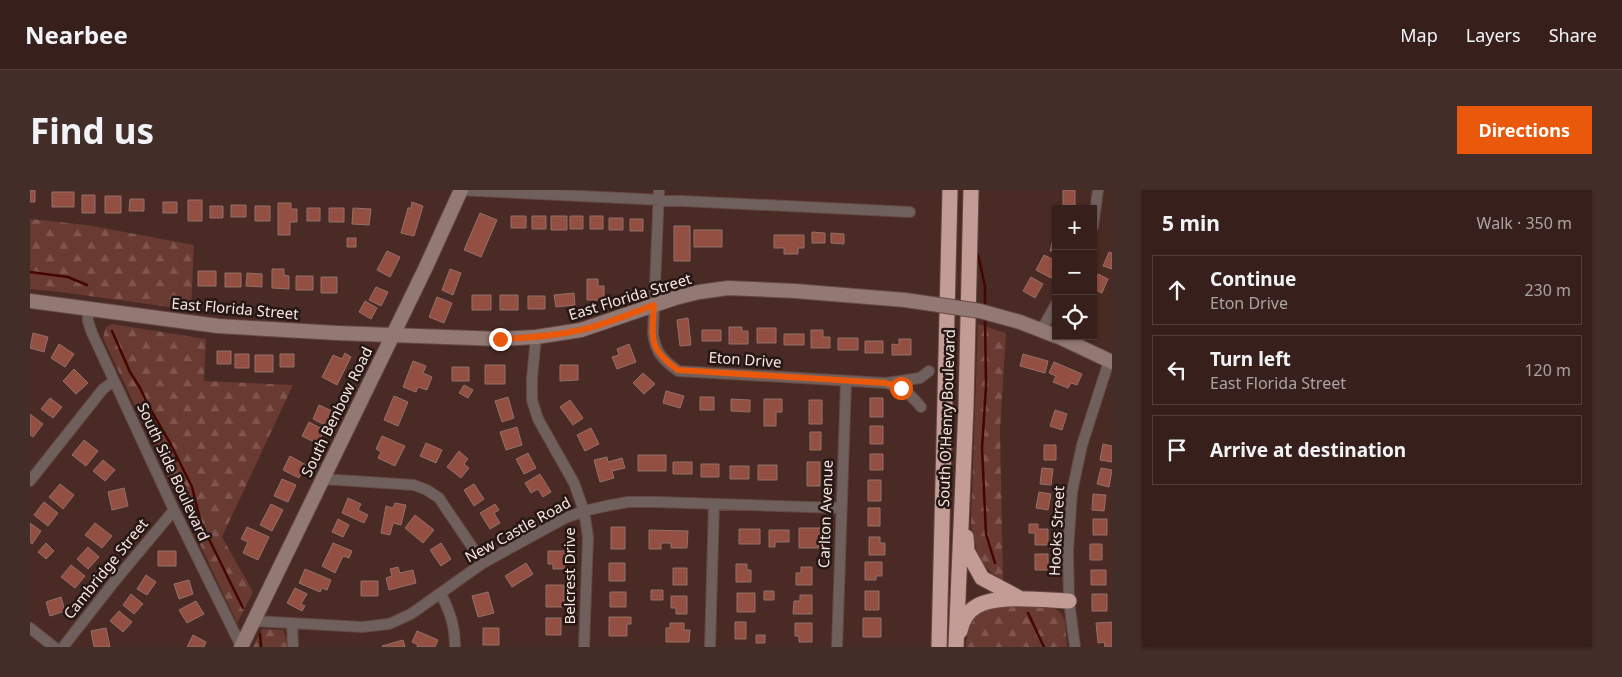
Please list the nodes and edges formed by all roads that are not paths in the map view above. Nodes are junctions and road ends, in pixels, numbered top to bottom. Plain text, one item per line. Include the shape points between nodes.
1 (460, 190) edge
2 (950, 190) edge
3 (971, 190) edge
4 (1098, 190) edge
5 (658, 195) edge
6 (1096, 205) edge
7 (910, 212) dead end
8 (30, 301) edge
9 (654, 305) junction
10 (87, 308) junction
11 (1052, 311) edge
12 (1042, 330) junction
13 (1052, 334) edge
14 (393, 335) junction
15 (536, 337) junction
16 (1064, 340) edge
17 (1111, 362) edge
18 (929, 371) dead end
19 (114, 381) junction
20 (846, 381) junction
21 (886, 383) junction
22 (921, 408) dead end
23 (323, 479) junction
24 (30, 481) edge
25 (962, 500) junction
26 (714, 504) junction
27 (841, 508) junction
28 (174, 510) junction
29 (584, 511) junction
30 (484, 563) junction
31 (441, 594) junction
32 (1021, 599) junction
33 (1069, 601) junction
34 (254, 621) junction
35 (292, 624) junction
36 (30, 628) edge
37 (54, 647) edge
38 (63, 647) edge
39 (241, 647) edge
40 (292, 647) edge
41 (455, 647) edge
42 (584, 647) edge
43 (710, 647) edge
44 (837, 647) edge
45 (939, 647) edge
46 (956, 647) edge
47 (1075, 647) edge

1 - 5 street
1 - 14 main road, South Benbow Road
2 - 45 highway, South O'Henry Boulevard
3 - 25 highway, South O'Henry Boulevard
4 - 6 street
5 - 7 street
5 - 9 street, Eton Drive
8 - 10 main road, East Florida Street
9 - 12 main road, East Florida Street, bridge via 699,292 728,288 794,290 971,309
9 - 15 main road, East Florida Street via 582,330
9 - 20 street, Eton Drive via 655,349 678,370
10 - 14 main road, East Florida Street via 218,326
10 - 19 street, South Side Boulevard via 92,333
11 - 12 street
12 - 13 main road, East Florida Street
14 - 15 main road, East Florida Street via 500,339
14 - 23 main road, South Benbow Road
15 - 29 street, Belcrest Drive via 532,400 538,419 574,483
16 - 17 main road, East Florida Street
17 - 33 street, Hooks Street via 1082,445 1072,492
18 - 21 street, Eton Drive via 920,378
19 - 24 street via 103,389
19 - 28 street, South Side Boulevard
20 - 21 street, Eton Drive
20 - 27 street, Carlton Avenue
21 - 22 street, Eton Drive via 901,388
23 - 30 street via 408,484 427,490 439,498
23 - 34 main road, South Benbow Road
25 - 32 highway via 967,551 982,578
25 - 46 highway, South O'Henry Boulevard
26 - 27 street, New Castle Road
26 - 29 street, New Castle Road via 628,502
26 - 43 street
27 - 44 street, Carlton Avenue
28 - 38 street, Cambridge Street
28 - 39 street, South Side Boulevard
29 - 30 street, New Castle Road via 565,518
29 - 42 street, Belcrest Drive via 588,537
30 - 31 street, New Castle Road
31 - 35 street, New Castle Road via 389,624 362,627
31 - 41 street via 451,614
32 - 33 highway
32 - 46 highway via 977,606 967,615
33 - 47 street, Hooks Street
34 - 35 street, New Castle Road
34 - 39 main road, South Benbow Road
35 - 40 street
36 - 37 street

